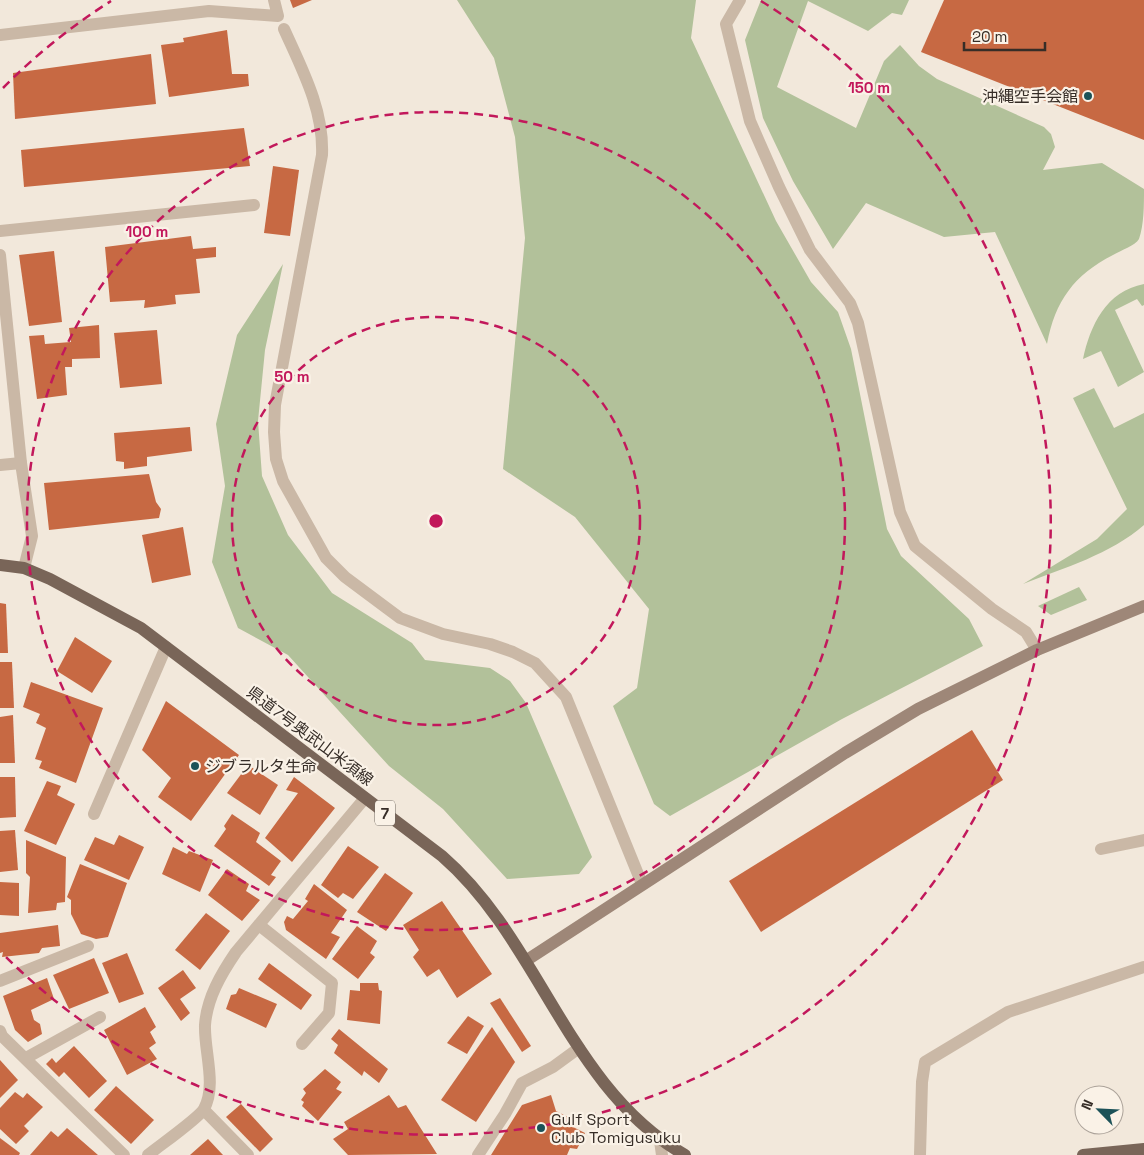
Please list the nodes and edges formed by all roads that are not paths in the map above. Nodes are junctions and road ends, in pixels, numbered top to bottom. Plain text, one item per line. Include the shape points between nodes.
1 (274, 0) edge
2 (740, 0) edge
3 (284, 29) dead end
4 (0, 35) edge
5 (254, 205) dead end
6 (0, 231) edge
7 (0, 255) edge
8 (21, 463) junction
9 (0, 465) edge
10 (0, 565) edge
11 (24, 568) junction
12 (1144, 606) edge
13 (166, 647) junction
14 (1036, 650) junction
15 (365, 798) junction
16 (94, 814) dead end
17 (1144, 840) edge
18 (1102, 849) dead end
19 (642, 884) junction
20 (259, 925) junction
21 (88, 946) dead end
22 (527, 960) junction
23 (1144, 967) edge
24 (0, 981) edge
25 (100, 1017) dead end
26 (0, 1030) edge
27 (302, 1044) dead end
28 (579, 1048) junction
29 (26, 1058) junction
30 (204, 1110) junction
31 (660, 1141) junction
32 (1144, 1149) edge
33 (124, 1155) edge
34 (148, 1155) edge
35 (248, 1155) edge
36 (478, 1155) edge
37 (662, 1155) edge
38 (685, 1155) edge
39 (920, 1155) edge
40 (1083, 1155) edge

1 - 4 street via 278,16 209,11
2 - 14 street via 726,24 750,121 810,250 850,303 858,323 900,512 915,546 992,609 1026,632
3 - 19 street via 311,93 323,136 275,405 276,459 283,481 326,558 345,577 400,618 443,634 513,652 535,663 552,679 566,696
5 - 6 street
7 - 8 street
8 - 9 street
8 - 11 street via 32,536
10 - 11 main road, 県道7号奥武山米須線 / 7
11 - 13 main road, 県道7号奥武山米須線 / 7 via 111,610
12 - 14 street
13 - 15 main road, 県道7号奥武山米須線 / 7
13 - 16 street
14 - 19 street via 918,709 844,752
15 - 20 street
15 - 22 main road, 県道7号奥武山米須線 / 7 via 460,872 478,890
17 - 18 street
19 - 22 street
20 - 27 street via 332,983 329,1013
20 - 30 street via 236,952 211,997 205,1025 209,1084
21 - 24 street
22 - 28 main road, 県道7号奥武山米須線 / 7
23 - 39 street via 1008,1012 925,1062
25 - 29 street
26 - 29 street via 2,1036
28 - 31 main road, 県道7号奥武山米須線 / 7 via 610,1091
28 - 36 street via 553,1067 522,1083
29 - 33 street
30 - 34 street
30 - 35 street
31 - 37 street
31 - 38 main road, 県道7号奥武山米須線 / 7
32 - 40 main road

